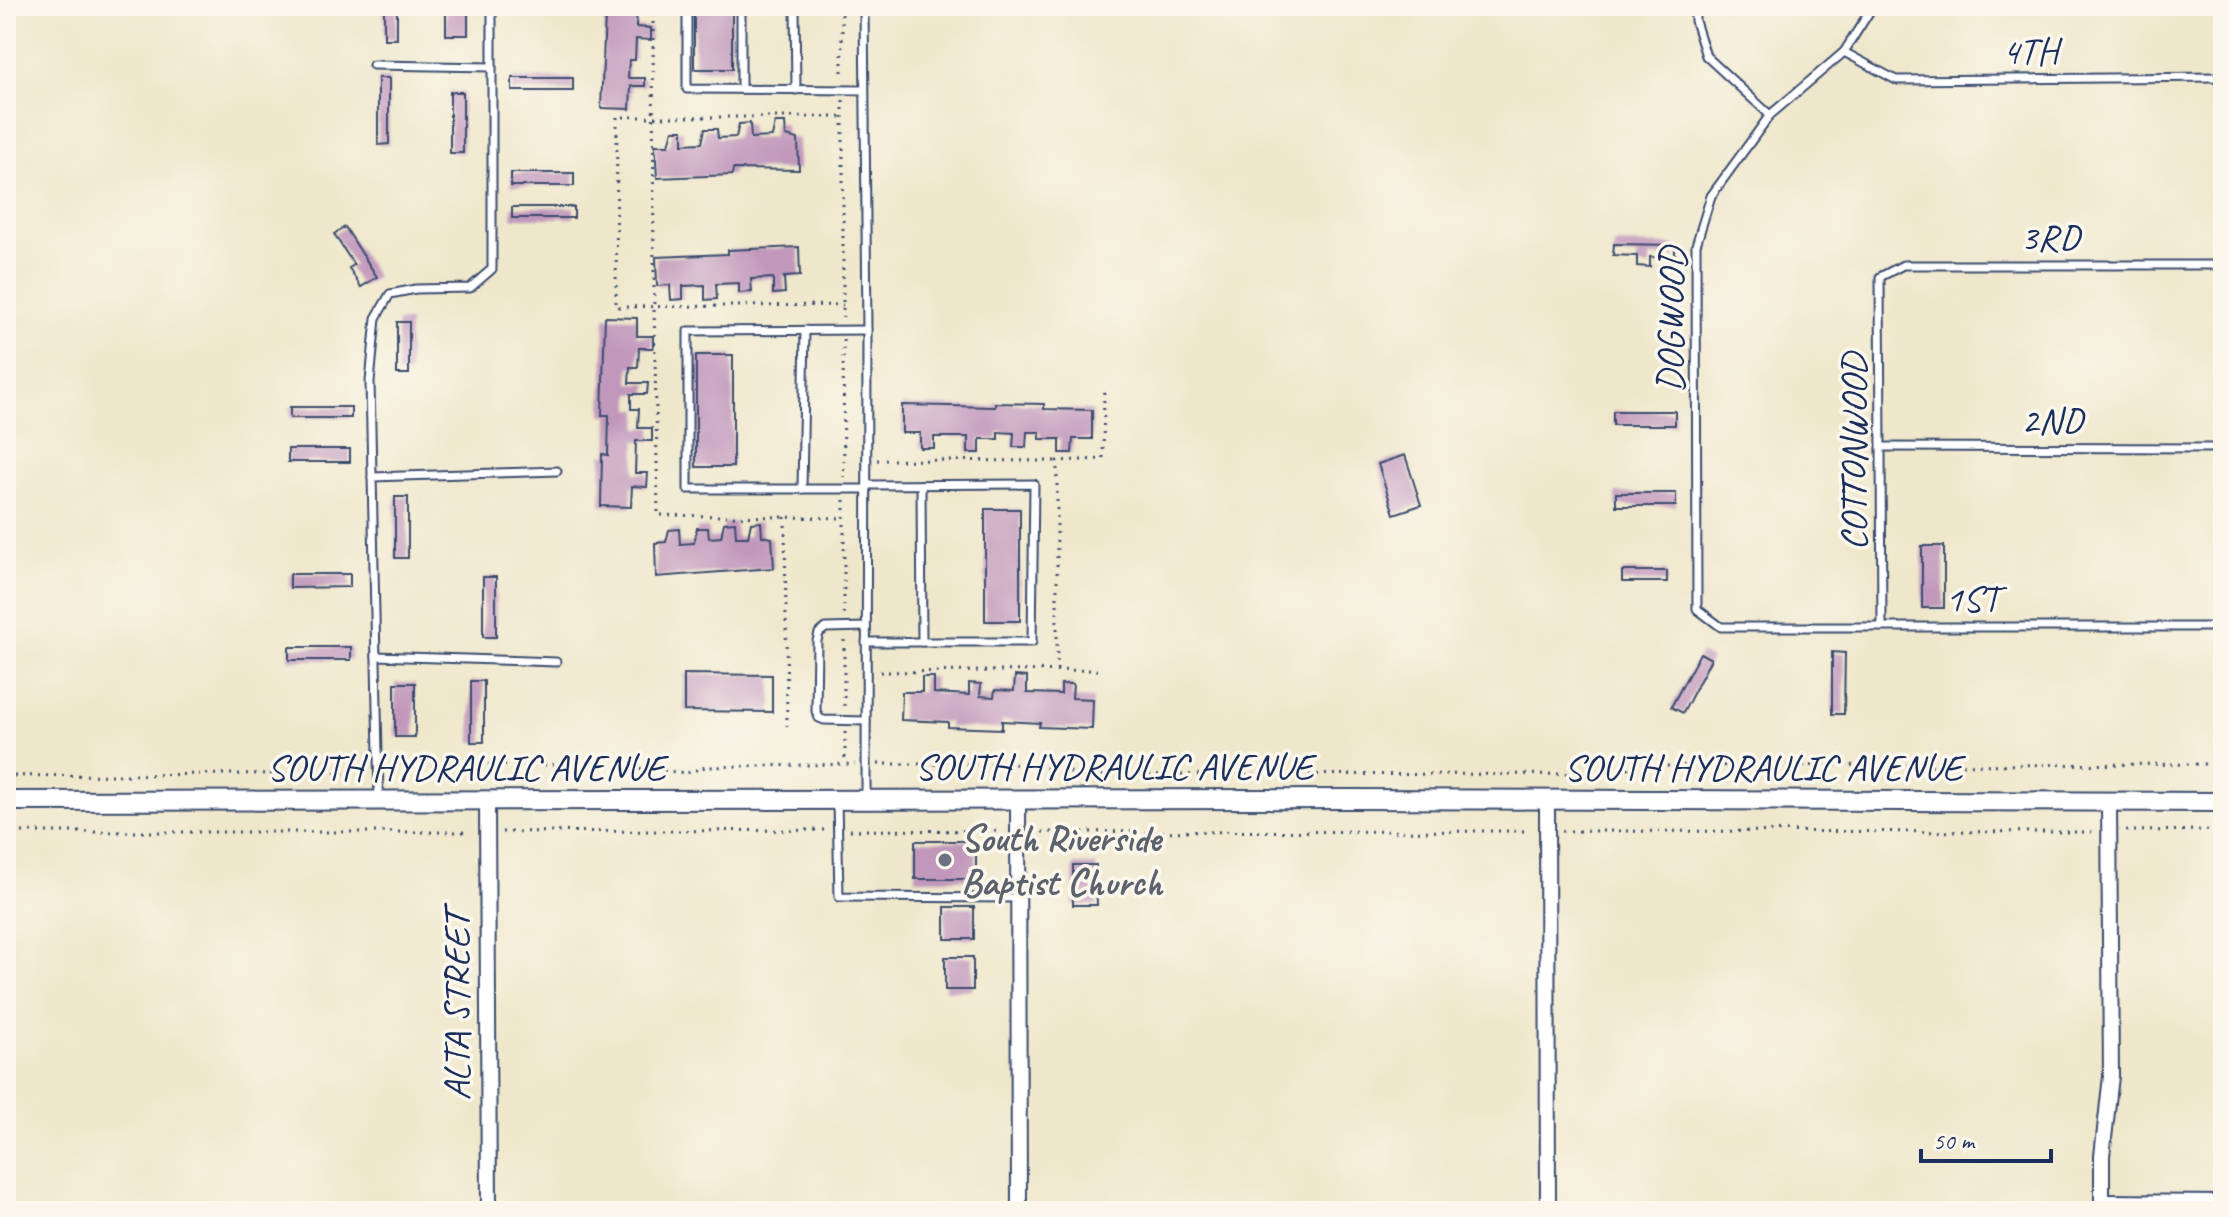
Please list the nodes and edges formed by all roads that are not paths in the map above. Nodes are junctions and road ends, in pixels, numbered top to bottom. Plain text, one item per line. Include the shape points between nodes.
1 (492, 6) edge
2 (687, 6) edge
3 (741, 6) edge
4 (795, 6) edge
5 (864, 6) edge
6 (1695, 6) edge
7 (1873, 6) edge
8 (1844, 52) junction
9 (373, 65) dead end
10 (492, 67) junction
11 (2223, 77) edge
12 (741, 89) junction
13 (796, 90) junction
14 (864, 90) junction
15 (1770, 115) junction
16 (2223, 265) edge
17 (1880, 277) joint
18 (805, 330) junction
19 (867, 330) junction
20 (1882, 447) junction
21 (2223, 448) edge
22 (557, 471) dead end
23 (372, 477) junction
24 (921, 485) junction
25 (867, 487) junction
26 (802, 489) junction
27 (1882, 626) junction
28 (866, 627) junction
29 (1721, 627) joint
30 (2223, 627) edge
31 (866, 642) junction
32 (922, 642) junction
33 (376, 656) junction
34 (556, 662) dead end
35 (866, 721) junction
36 (837, 800) junction
37 (866, 800) junction
38 (1018, 800) junction
39 (6, 801) edge
40 (379, 801) junction
41 (487, 801) junction
42 (1547, 801) junction
43 (2109, 802) junction
44 (2223, 802) edge
45 (1018, 898) junction
46 (2223, 1203) edge
47 (2102, 1207) edge
48 (489, 1211) edge
49 (1019, 1211) edge
50 (1548, 1211) edge

1 - 10 lane
2 - 12 lane via 687,89
3 - 12 lane
4 - 13 lane
5 - 14 lane
6 - 15 lane via 1706,56
7 - 8 lane
8 - 11 lane, 4TH via 1896,80
8 - 15 lane
9 - 10 lane
10 - 23 lane via 492,269 470,288 390,294 376,318 370,382
12 - 13 lane
13 - 14 lane
14 - 19 lane
15 - 29 lane, DOGWOOD via 1711,196 1696,245 1697,609
16 - 17 lane, 3RD via 1903,265
17 - 20 lane, COTTONWOOD
18 - 19 lane
18 - 26 lane
18 - 26 lane via 688,331 688,489
19 - 25 lane
20 - 21 lane, 2ND
20 - 27 lane, COTTONWOOD
22 - 23 lane
23 - 33 lane
24 - 25 lane
24 - 32 lane
24 - 32 lane via 1034,484 1032,642
25 - 26 lane
25 - 28 lane
27 - 29 lane, 1ST
27 - 30 lane, 1ST
28 - 31 lane
28 - 35 lane via 826,628 819,633 816,711 824,720
31 - 32 lane
31 - 35 lane
33 - 34 lane
33 - 40 lane
35 - 37 lane
36 - 37 street, SOUTH HYDRAULIC AVENUE
36 - 41 street, SOUTH HYDRAULIC AVENUE
36 - 45 lane via 839,897
37 - 38 street, SOUTH HYDRAULIC AVENUE
38 - 42 street, SOUTH HYDRAULIC AVENUE
38 - 45 street
39 - 40 street, SOUTH HYDRAULIC AVENUE
40 - 41 street, SOUTH HYDRAULIC AVENUE
41 - 48 street, ALTA STREET
42 - 43 street, SOUTH HYDRAULIC AVENUE
42 - 50 street
43 - 44 street, SOUTH HYDRAULIC AVENUE
43 - 47 street via 2111,1076
45 - 49 street
46 - 47 street

